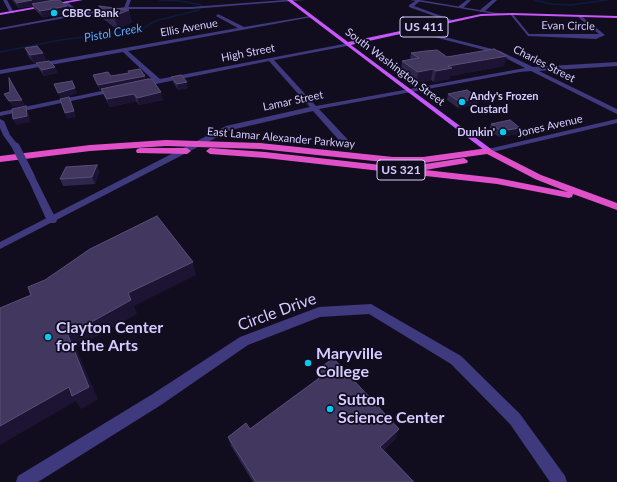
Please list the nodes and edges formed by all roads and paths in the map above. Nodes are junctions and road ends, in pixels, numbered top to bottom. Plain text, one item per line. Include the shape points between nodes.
1 (4, 0) edge
2 (81, 0) edge
3 (303, 0) edge
4 (412, 0) edge
5 (469, 0) edge
6 (495, 0) edge
7 (0, 1) edge
8 (130, 1) edge
9 (290, 1) edge
10 (418, 1) edge
11 (66, 3) junction
12 (126, 8) junction
13 (160, 8) junction
14 (461, 8) junction
15 (482, 11) junction
16 (12, 12) junction
17 (0, 14) edge
18 (81, 14) junction
19 (501, 14) junction
20 (512, 14) junction
21 (218, 15) dead end
22 (580, 16) junction
23 (310, 17) junction
24 (617, 17) edge
25 (453, 21) junction
26 (0, 29) edge
27 (243, 29) junction
28 (413, 30) junction
29 (347, 44) junction
30 (123, 49) junction
31 (270, 59) junction
32 (617, 64) edge
33 (532, 70) junction
34 (0, 72) edge
35 (159, 82) junction
36 (136, 86) edge
37 (121, 89) edge
38 (408, 92) junction
39 (316, 108) junction
40 (617, 112) edge
41 (0, 114) edge
42 (0, 121) edge
43 (617, 121) edge
44 (197, 143) junction
45 (348, 145) dead end
46 (184, 150) junction
47 (488, 151) junction
48 (0, 159) edge
49 (0, 166) edge
50 (376, 167) junction
51 (617, 207) edge
52 (52, 221) junction
53 (0, 246) edge
54 (24, 482) edge
55 (559, 482) edge

1 - 7 street
1 - 16 street
2 - 11 main road
3 - 9 street
4 - 10 street
5 - 14 street
6 - 15 street
8 - 12 street
8 - 13 street via 141,6
9 - 13 street via 216,7
9 - 23 main road, South Washington Street
10 - 14 street
10 - 25 street via 412,6
11 - 16 main road
11 - 18 street
12 - 13 street
12 - 18 street
14 - 15 street
15 - 19 street
16 - 17 main road
18 - 26 street
19 - 20 main road, US 411
19 - 25 main road, High Street / US 411
20 - 22 main road, US 411
20 - 22 street, Evan Circle via 528,35 603,36
21 - 27 street
22 - 24 main road, US 411
23 - 27 street, Ellis Avenue
23 - 29 main road, South Washington Street
25 - 28 main road, High Street / US 411
27 - 30 street, Ellis Avenue
28 - 29 main road, High Street / US 411
28 - 33 street, Charles Street via 498,52
29 - 31 street, High Street
29 - 38 main road, South Washington Street
30 - 34 street, Ellis Avenue
30 - 35 street
31 - 35 street, High Street
31 - 39 street
32 - 33 street, Lamar Street
33 - 38 street, Lamar Street via 520,70
33 - 40 street, Charles Street
35 - 36 street, High Street
37 - 41 street
38 - 39 street, Lamar Street
38 - 47 main road, South Washington Street
39 - 44 street, Lamar Street via 229,128
39 - 45 street
42 - 52 street, bridge via 16,147
43 - 47 street, Jones Avenue
44 - 46 street, Lamar Street
44 - 47 highway, East Lamar Alexander Parkway / US 321 via 260,146 393,160 423,160
44 - 48 highway, East Lamar Alexander Parkway / US 321 via 90,148
46 - 49 highway, East Lamar Alexander Parkway / US 321 via 93,155
46 - 50 highway, East Lamar Alexander Parkway / US 321 via 223,151
46 - 52 street, Lamar Street
47 - 50 highway, East Lamar Alexander Parkway via 472,160 444,165
47 - 51 highway, East Lamar Alexander Parkway / US 321 via 538,177
50 - 51 highway, East Lamar Alexander Parkway / US 321 via 497,181
52 - 53 street, Lamar Street
54 - 55 street, Circle Drive via 156,400 244,341 319,312 371,308 456,360 516,419

